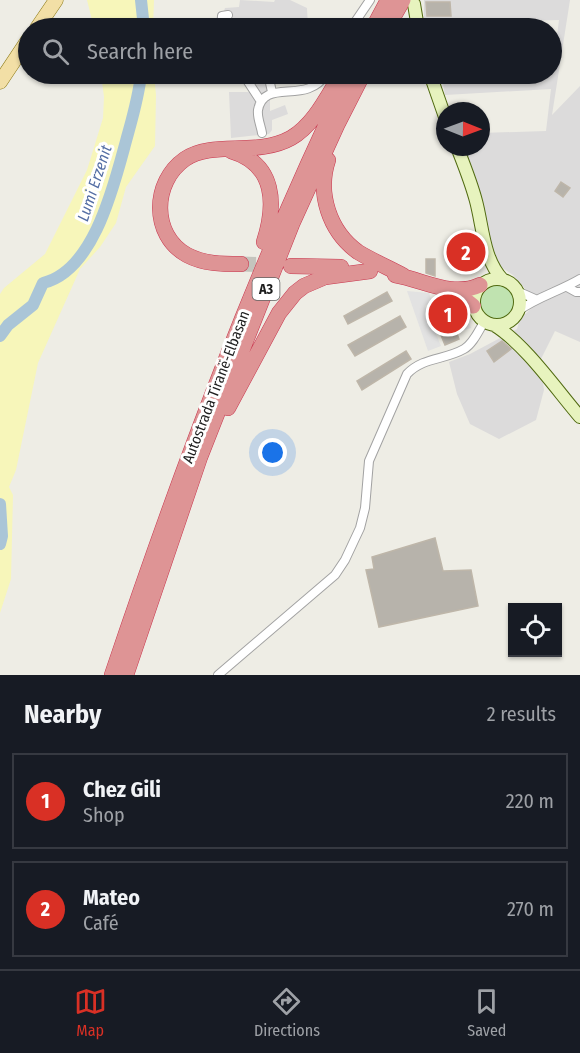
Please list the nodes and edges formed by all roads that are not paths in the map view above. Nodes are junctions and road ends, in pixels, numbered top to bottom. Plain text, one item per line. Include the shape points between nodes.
1 (56, 0) edge
2 (370, 0) edge
3 (388, 0) edge
4 (408, 2) edge
5 (228, 15) dead end
6 (44, 18) edge
7 (222, 18) edge
8 (358, 18) edge
9 (378, 18) edge
10 (395, 18) edge
11 (414, 18) edge
12 (18, 55) edge
13 (0, 82) edge
14 (250, 84) edge
15 (270, 84) edge
16 (317, 84) edge
17 (336, 84) edge
18 (345, 84) edge
19 (358, 84) edge
20 (433, 84) edge
21 (272, 92) junction
22 (260, 100) junction
23 (440, 102) edge
24 (338, 123) junction
25 (262, 134) dead end
26 (222, 150) junction
27 (460, 156) edge
28 (488, 257) junction
29 (241, 264) tunnel mouth
30 (291, 266) tunnel mouth
31 (370, 271) junction
32 (404, 276) junction
33 (580, 279) edge
34 (503, 280) junction
35 (483, 284) junction
36 (567, 287) junction
37 (454, 291) junction
38 (517, 291) junction
39 (580, 292) edge
40 (535, 300) junction
41 (473, 306) junction
42 (245, 310) junction
43 (515, 315) junction
44 (489, 324) junction
45 (520, 348) junction
46 (580, 417) edge
47 (200, 457) junction
48 (112, 675) edge
49 (126, 675) edge
50 (218, 675) edge

1 - 6 main road
2 - 8 street
3 - 9 highway
4 - 10 highway
4 - 11 main road
5 - 7 street
12 - 13 main road
14 - 22 street
15 - 21 street
16 - 21 street via 291,92
17 - 26 highway via 306,126 291,138 260,147
18 - 42 highway, Autostrada Tiranë-Elbasan / A3
19 - 24 highway, Autostrada Tiranë-Elbasan / A3
20 - 23 main road
21 - 22 street
22 - 25 street via 257,112
24 - 32 highway, A3 via 341,130 324,184 327,210 340,235 353,248
24 - 47 highway, Autostrada Tiranë-Elbasan / A3 via 279,256
26 - 29 highway via 193,154 175,167 162,187 161,221 174,245 188,255 212,263
26 - 42 highway via 238,153 252,162 263,173 271,196 271,221 243,302
27 - 28 main road via 476,200
28 - 34 main road
28 - 35 main road
30 - 31 highway
31 - 32 highway
31 - 47 highway via 325,277 304,286 287,302 252,362 208,452
32 - 37 highway
33 - 36 street
34 - 35 main road
34 - 38 main road
35 - 37 highway
35 - 41 main road via 474,296
36 - 39 street
36 - 40 street
37 - 41 highway
38 - 40 street
38 - 43 main road via 520,301
40 - 43 street
41 - 44 main road
42 - 48 highway, Autostrada Tiranë-Elbasan / A3
43 - 44 main road via 504,325
43 - 45 main road via 513,332
44 - 45 main road
44 - 50 street via 464,349 426,361 407,374 369,461 365,508 345,560 335,575
45 - 46 main road
47 - 49 highway, Autostrada Tiranë-Elbasan / A3

